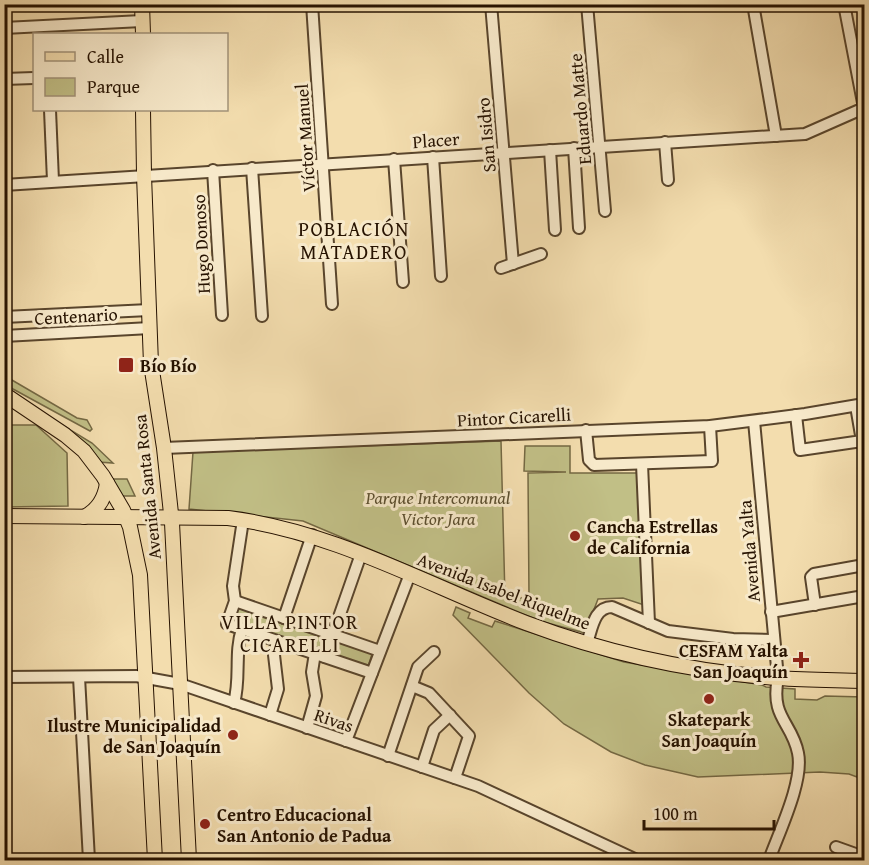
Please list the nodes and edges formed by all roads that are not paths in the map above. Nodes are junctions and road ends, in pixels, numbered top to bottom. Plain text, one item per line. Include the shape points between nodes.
1 (142, 4) edge
2 (312, 4) edge
3 (491, 4) edge
4 (587, 4) edge
5 (753, 4) edge
6 (844, 4) edge
7 (4, 28) edge
8 (143, 28) edge
9 (33, 78) edge
10 (4, 80) edge
11 (864, 108) edge
12 (50, 111) edge
13 (143, 111) edge
14 (776, 136) junction
15 (665, 142) junction
16 (600, 147) junction
17 (574, 148) junction
18 (550, 150) junction
19 (504, 152) junction
20 (433, 157) junction
21 (394, 159) junction
22 (323, 164) junction
23 (252, 168) junction
24 (213, 170) junction
25 (144, 175) junction
26 (668, 180) dead end
27 (53, 181) junction
28 (4, 185) edge
29 (605, 211) dead end
30 (579, 228) dead end
31 (555, 230) dead end
32 (541, 254) dead end
33 (513, 264) junction
34 (501, 268) dead end
35 (441, 276) dead end
36 (403, 282) dead end
37 (332, 304) dead end
38 (149, 310) junction
39 (222, 315) dead end
40 (262, 316) dead end
41 (4, 317) edge
42 (150, 328) junction
43 (4, 336) edge
44 (4, 394) edge
45 (860, 405) edge
46 (796, 415) junction
47 (754, 421) junction
48 (710, 426) junction
49 (586, 430) junction
50 (164, 448) junction
51 (642, 464) junction
52 (107, 483) junction
53 (4, 516) edge
54 (84, 517) junction
55 (126, 517) junction
56 (153, 517) junction
57 (171, 517) junction
58 (243, 520) junction
59 (312, 535) junction
60 (134, 542) junction
61 (361, 554) junction
62 (864, 565) edge
63 (410, 574) junction
64 (864, 596) edge
65 (235, 601) junction
66 (815, 605) junction
67 (771, 612) junction
68 (285, 618) junction
69 (649, 623) junction
70 (242, 629) junction
71 (333, 635) junction
72 (774, 640) junction
73 (277, 641) junction
74 (587, 643) junction
75 (380, 651) junction
76 (434, 652) dead end
77 (320, 655) junction
78 (372, 673) junction
79 (4, 677) edge
80 (79, 677) junction
81 (146, 678) junction
82 (778, 678) junction
83 (864, 681) edge
84 (180, 684) junction
85 (412, 686) junction
86 (234, 703) junction
87 (450, 715) junction
88 (270, 716) junction
89 (307, 728) junction
90 (346, 741) junction
91 (388, 756) junction
92 (422, 767) junction
93 (455, 778) junction
94 (836, 847) dead end
95 (864, 857) edge
96 (89, 861) edge
97 (155, 861) edge
98 (189, 861) edge
99 (637, 861) edge
100 (769, 861) edge

1 - 8 main road
2 - 22 street, Víctor Manuel
3 - 19 street, San Isidro
4 - 16 street, Eduardo Matte
5 - 14 street
6 - 11 street
7 - 8 street
9 - 10 street
11 - 14 street, Placer via 805,134
12 - 27 street
13 - 25 main road, Avenida Santa Rosa
14 - 15 street, Placer
15 - 16 street, Placer
15 - 26 street
16 - 17 street, Placer
16 - 29 street, Eduardo Matte
17 - 18 street, Placer
17 - 30 street
18 - 19 street, Placer
18 - 31 street
19 - 20 street, Placer
19 - 33 street, San Isidro
20 - 21 street, Placer
20 - 35 street
21 - 22 street, Placer
21 - 36 street
22 - 23 street, Placer
22 - 37 street, Víctor Manuel
23 - 24 street, Placer
23 - 40 street
24 - 25 street, Placer
24 - 39 street, Hugo Donoso
25 - 27 street, Placer
25 - 38 main road, Avenida Santa Rosa
27 - 28 street, Placer
32 - 33 street
33 - 34 street
38 - 41 street, Centenario
38 - 42 main road, Avenida Santa Rosa
42 - 43 street, Centenario
42 - 50 main road, Avenida Santa Rosa via 153,383
44 - 52 main road, Avenida Santa Rosa via 76,443
45 - 46 street, Pintor Cicarelli
45 - 46 street via 862,441 800,450
46 - 47 street, Pintor Cicarelli
47 - 48 street, Pintor Cicarelli
47 - 67 street, Avenida Yalta
48 - 49 street, Pintor Cicarelli
48 - 51 street via 712,461
49 - 50 street, Pintor Cicarelli
49 - 51 street via 589,460 594,465
50 - 57 main road, Avenida Santa Rosa
51 - 69 street
52 - 54 main road via 101,502
52 - 55 main road, Avenida Santa Rosa
53 - 54 main road, Avenida Isabel Riquelme
54 - 55 main road, Avenida Isabel Riquelme
55 - 56 main road, Avenida Isabel Riquelme
55 - 60 main road, Avenida Santa Rosa
56 - 57 main road, Avenida Isabel Riquelme
56 - 60 main road via 140,526
57 - 58 main road, Avenida Isabel Riquelme
57 - 84 main road, Avenida Santa Rosa
58 - 59 main road, Avenida Isabel Riquelme
58 - 65 street via 233,586
59 - 61 main road, Avenida Isabel Riquelme
59 - 68 street
60 - 81 main road, Avenida Santa Rosa via 140,575
61 - 63 main road, Avenida Isabel Riquelme
61 - 71 street
62 - 66 street via 814,574 811,577
63 - 74 main road, Avenida Isabel Riquelme
63 - 75 street
64 - 66 street
65 - 68 street
65 - 70 street via 227,624
66 - 67 street
67 - 72 street, Avenida Yalta
68 - 71 street
69 - 72 street via 687,634
69 - 74 street via 607,607 597,613
70 - 73 street
70 - 86 street
71 - 75 street
71 - 77 street
72 - 82 street, Avenida Yalta
73 - 77 street
73 - 88 street via 274,655 278,689
74 - 82 main road, Avenida Isabel Riquelme via 692,667
75 - 78 street
76 - 85 street via 418,667
77 - 78 street
77 - 89 street via 312,672 316,696
78 - 90 street
79 - 80 street, Rivas
80 - 81 street, Rivas
80 - 96 street
81 - 84 street, Rivas
81 - 97 main road, Avenida Santa Rosa
82 - 83 main road, Avenida Isabel Riquelme
82 - 100 street, Avenida Yalta via 778,710 798,751 799,770
84 - 86 street, Rivas
84 - 98 main road, Avenida Santa Rosa
85 - 87 street via 429,693
85 - 91 street
86 - 88 street, Rivas
87 - 92 street via 434,730
87 - 93 street via 469,736
88 - 89 street, Rivas
89 - 90 street, Rivas
90 - 91 street, Rivas
91 - 92 street, Rivas
92 - 93 street, Rivas
93 - 99 street, Rivas
94 - 95 street

